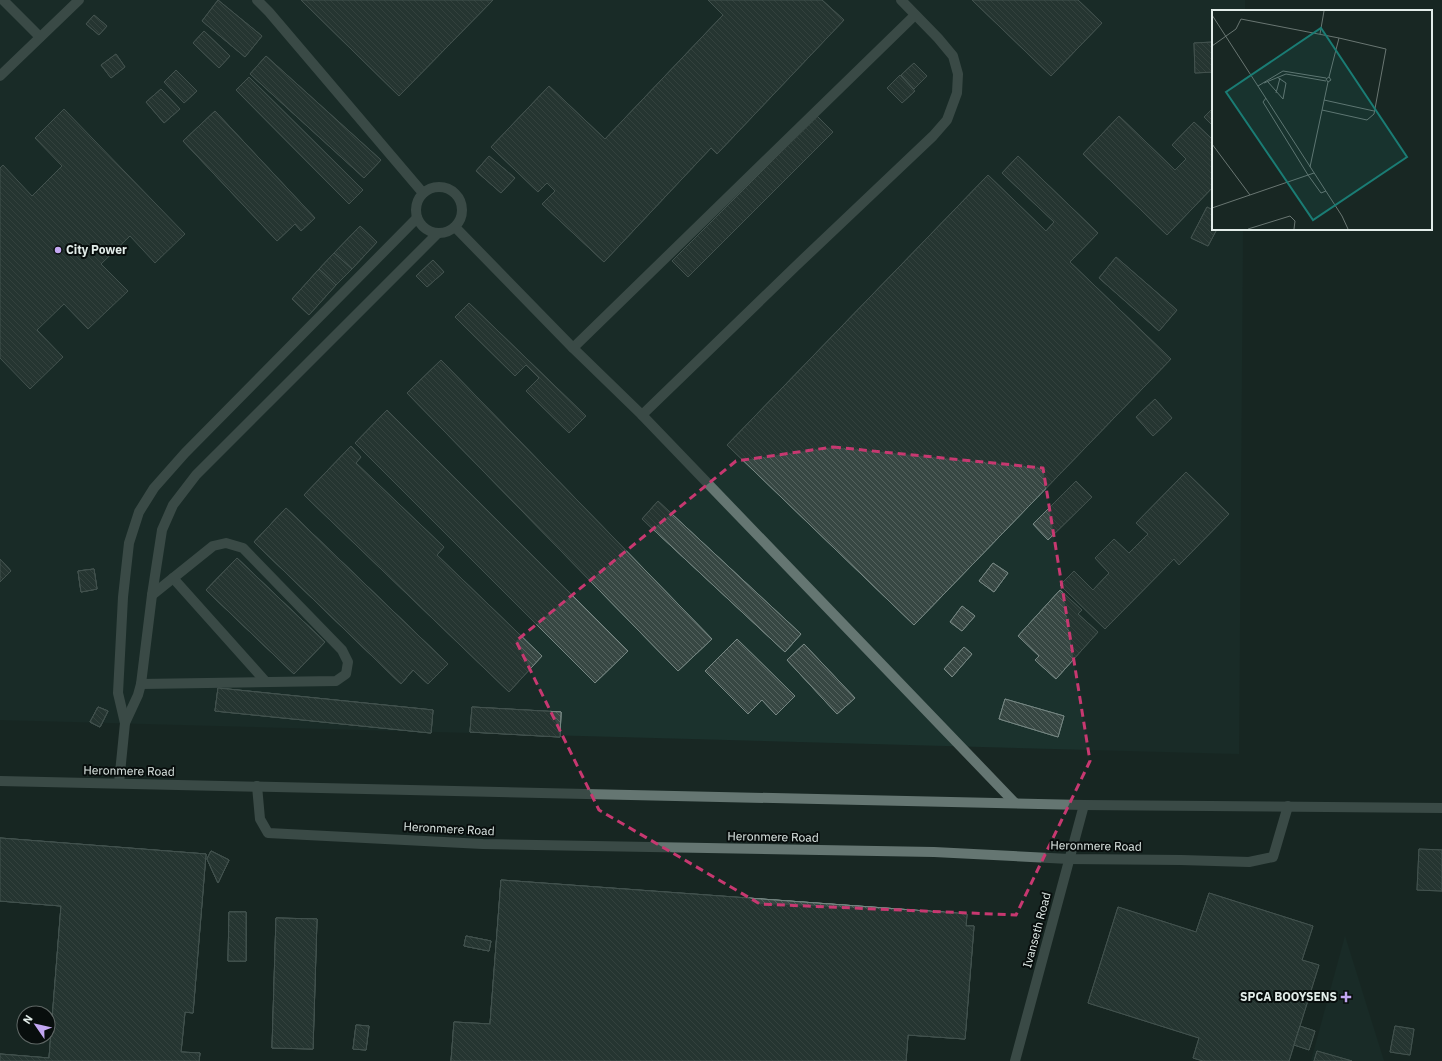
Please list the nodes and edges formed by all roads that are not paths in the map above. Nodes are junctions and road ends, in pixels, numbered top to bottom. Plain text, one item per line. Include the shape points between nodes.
1 (3, 0) edge
2 (78, 0) edge
3 (257, 0) edge
4 (901, 0) edge
5 (915, 15) junction
6 (40, 37) junction
7 (0, 76) edge
8 (424, 193) junction
9 (417, 218) junction
10 (455, 227) junction
11 (438, 233) junction
12 (572, 348) junction
13 (642, 415) junction
14 (173, 578) junction
15 (152, 595) junction
16 (266, 682) junction
17 (141, 684) junction
18 (125, 723) junction
19 (0, 781) edge
20 (119, 784) junction
21 (257, 786) junction
22 (1015, 803) junction
23 (1084, 805) junction
24 (1288, 806) junction
25 (1442, 808) edge
26 (1069, 860) junction
27 (1015, 1061) edge

1 - 6 street
2 - 6 street
3 - 8 street
4 - 5 street
5 - 12 street
5 - 13 street via 953,56 958,74 957,93 947,120
6 - 7 street
8 - 9 street via 418,200
8 - 10 street via 431,188 440,187 456,194 462,202 462,211
9 - 11 street via 429,231
9 - 18 street via 185,453 154,488 139,512 129,543 123,597 118,693
10 - 11 street via 447,232
10 - 12 street
11 - 15 street via 196,475 173,504 162,530
12 - 13 street
13 - 22 street
14 - 15 street
14 - 16 street
14 - 16 street via 213,546 226,543 243,548 342,650 348,662 346,674 336,681
15 - 17 street
16 - 17 street
17 - 18 street
18 - 20 street
19 - 20 street, Heronmere Road
20 - 21 street, Heronmere Road
21 - 22 street, Heronmere Road
21 - 26 street, Heronmere Road via 260,819 268,833 483,844 934,852
22 - 23 street, Heronmere Road
23 - 24 street, Heronmere Road
23 - 26 street, Ivanseth Road
24 - 25 street, Heronmere Road
24 - 26 street, Heronmere Road via 1273,857 1249,862
26 - 27 street, Ivanseth Road

